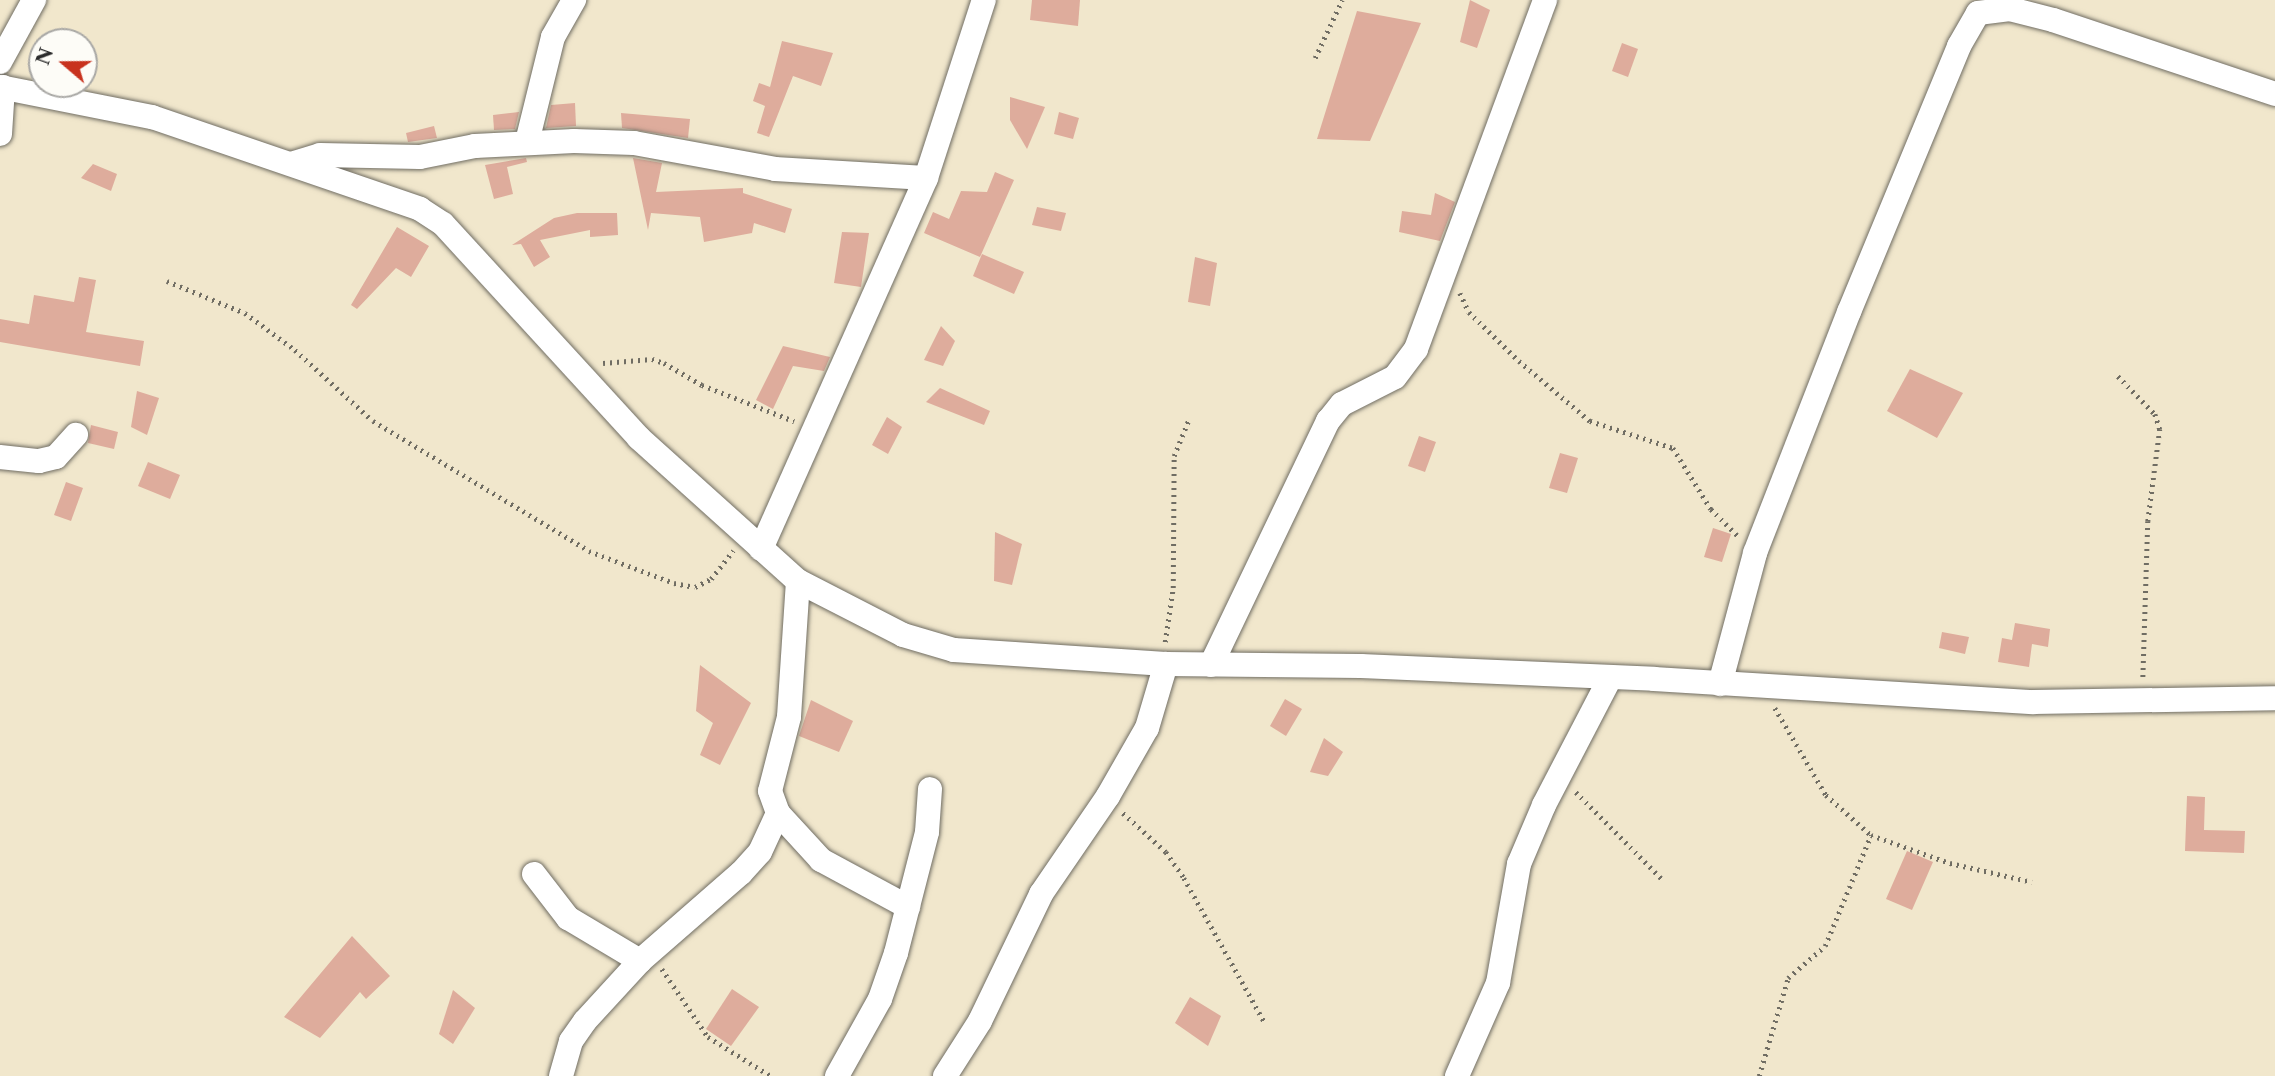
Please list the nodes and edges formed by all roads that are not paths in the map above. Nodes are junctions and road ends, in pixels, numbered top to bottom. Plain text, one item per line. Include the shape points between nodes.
1 (34, 0) edge
2 (984, 0) edge
3 (1545, 0) edge
4 (573, 1) edge
5 (0, 62) edge
6 (2, 87) edge
7 (2275, 94) edge
8 (0, 134) edge
9 (527, 142) junction
10 (291, 164) junction
11 (926, 178) junction
12 (76, 435) dead end
13 (0, 457) edge
14 (753, 542) junction
15 (798, 581) junction
16 (1164, 664) junction
17 (1211, 665) junction
18 (1610, 678) junction
19 (1720, 684) junction
20 (2275, 698) edge
21 (930, 789) dead end
22 (778, 813) junction
23 (534, 874) dead end
24 (908, 907) junction
25 (640, 961) junction
26 (561, 1076) edge
27 (837, 1076) edge
28 (945, 1076) edge
29 (1457, 1076) edge

1 - 5 street
2 - 11 street
3 - 17 street via 1416,349 1403,370 1342,404 1328,421
4 - 9 street via 553,37
6 - 8 street
6 - 10 street via 152,117
7 - 19 street via 2053,20 2010,9 1978,13 1959,46 1849,312 1755,553
9 - 10 street via 420,157 320,155
9 - 11 street via 634,143 775,169
10 - 14 street via 391,197 443,224 639,438
11 - 14 street via 817,431
12 - 13 street via 56,457 39,461
14 - 15 street
15 - 16 street via 903,635 954,650
15 - 22 street via 789,717 770,791
16 - 17 street
16 - 28 street via 1147,728 1108,796 1041,894 980,1021
17 - 18 street via 1361,666
18 - 19 street
18 - 29 street via 1519,864 1498,983
19 - 20 street via 2033,702
21 - 24 street via 931,811
22 - 24 street via 821,860
22 - 25 street via 760,852 741,873
23 - 25 street via 568,918
24 - 27 street via 880,999
25 - 26 street via 585,1021 572,1041

